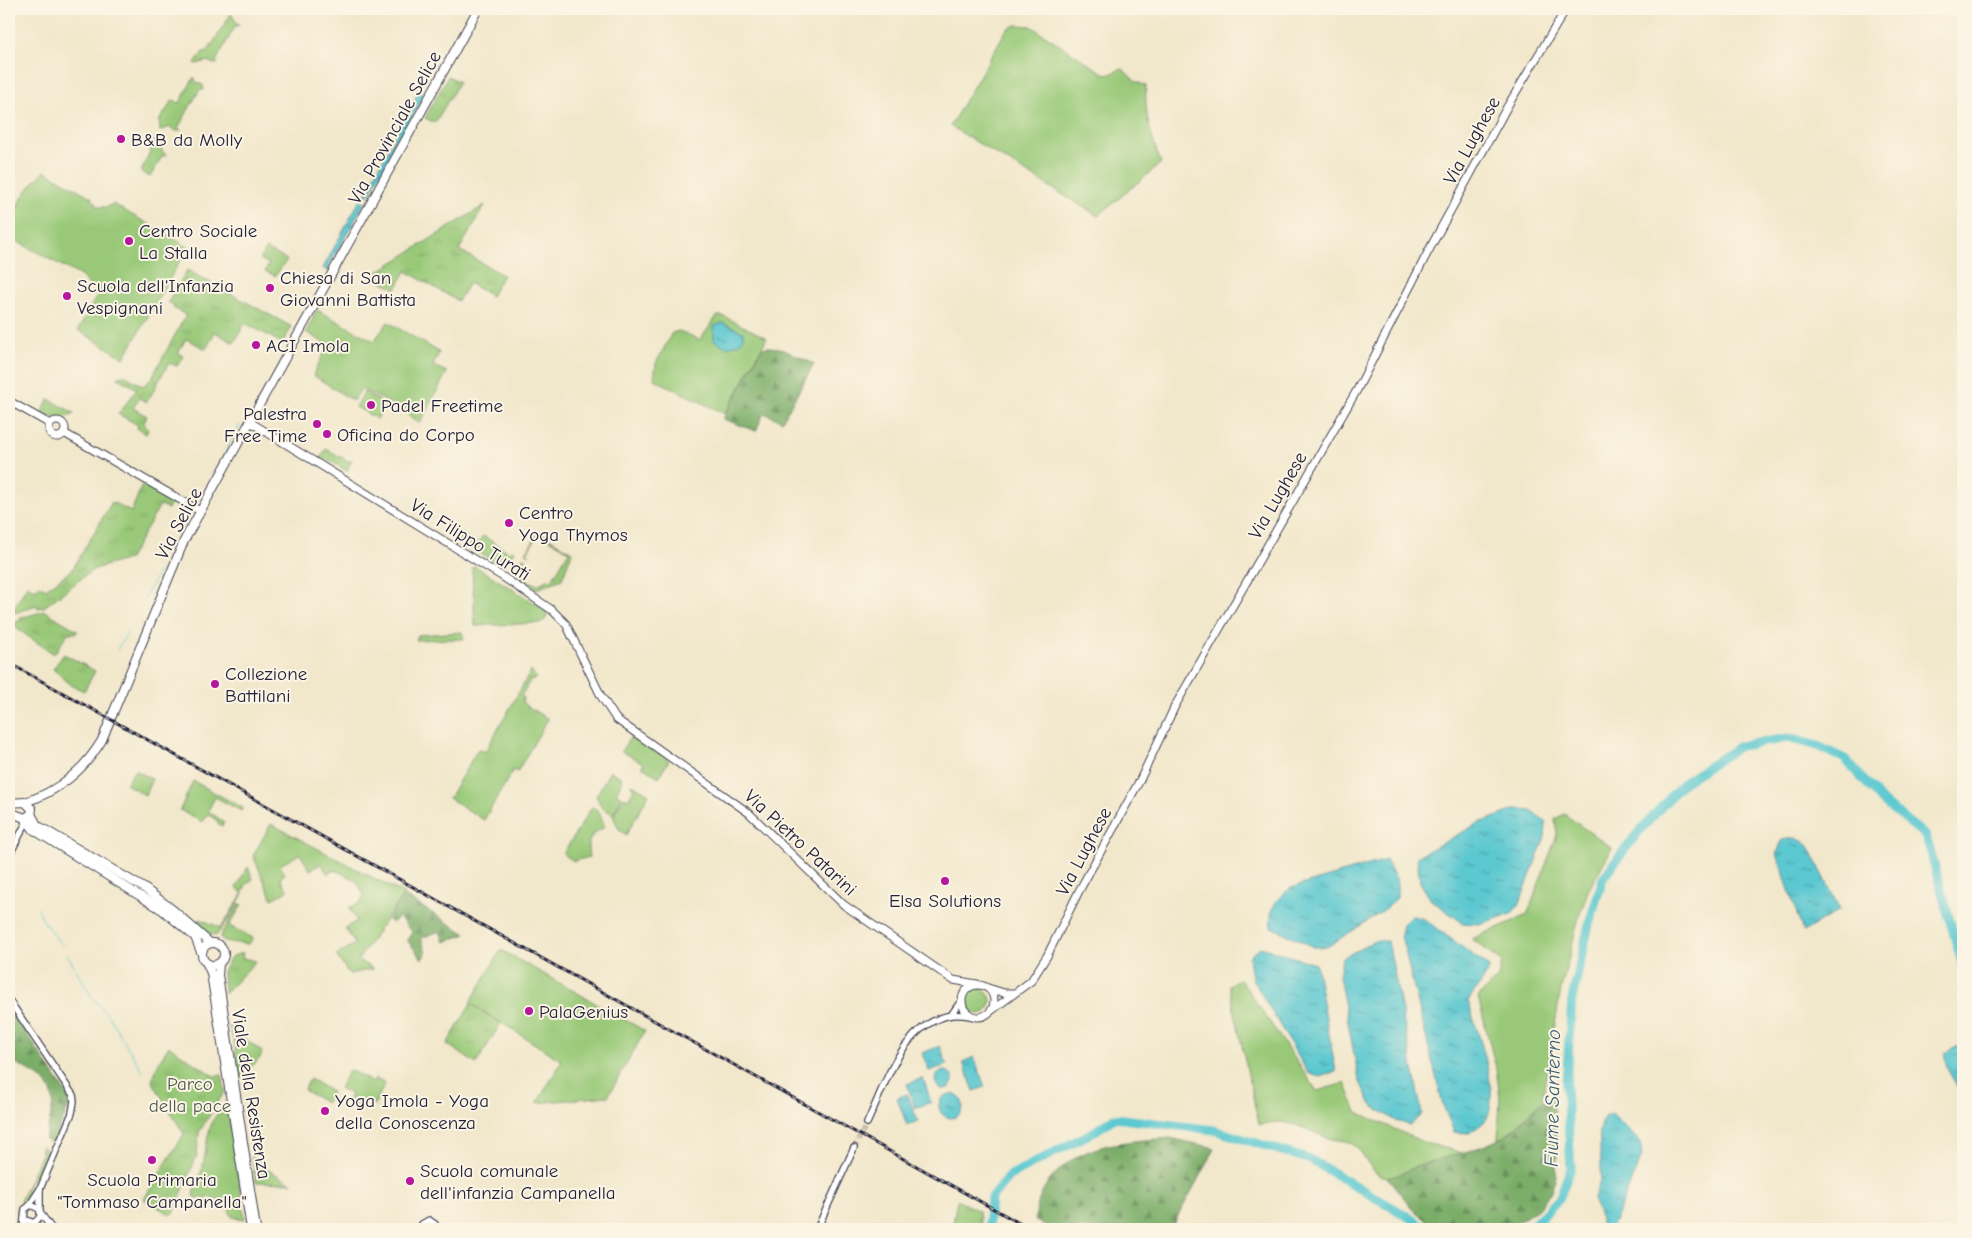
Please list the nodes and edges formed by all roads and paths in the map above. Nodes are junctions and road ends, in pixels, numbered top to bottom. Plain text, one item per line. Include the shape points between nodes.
1 (478, 9) edge
2 (1566, 9) edge
3 (337, 262) joint
4 (9, 401) edge
5 (250, 422) junction
6 (50, 424) junction
7 (64, 433) junction
8 (200, 511) junction
9 (627, 729) joint
10 (48, 793) junction
11 (22, 802) junction
12 (9, 803) edge
13 (9, 812) edge
14 (26, 815) junction
15 (9, 856) edge
16 (210, 943) junction
17 (201, 952) junction
18 (207, 964) junction
19 (219, 964) junction
20 (952, 980) junction
21 (977, 984) junction
22 (987, 987) junction
23 (1014, 993) junction
24 (962, 999) junction
25 (9, 1000) edge
26 (991, 1011) junction
27 (951, 1015) junction
28 (971, 1016) junction
29 (867, 1123) tunnel mouth
30 (854, 1148) tunnel mouth
31 (40, 1189) junction
32 (29, 1206) junction
33 (40, 1212) junction
34 (24, 1219) junction
35 (35, 1222) junction
36 (23, 1229) edge
37 (28, 1229) edge
38 (51, 1229) edge
39 (251, 1229) edge
40 (256, 1229) edge
41 (420, 1229) edge
42 (437, 1229) edge
43 (817, 1229) edge

1 - 3 main road, Via Provinciale Selice
2 - 23 main road, Via Lughese via 1468,179 1357,390 1175,706 1140,780 1047,956 1031,981
3 - 5 main road, Via Selice
4 - 6 main road
5 - 8 main road, Via Selice
5 - 9 main road, Via Filippo Turati via 552,610 566,624 577,643 608,708
6 - 7 main road via 60,422 65,427
6 - 7 main road via 49,431 54,436
7 - 8 main road
8 - 10 main road, Via Selice via 180,549 102,740 84,766
9 - 20 main road, Via Pietro Patarini via 733,800 844,905
10 - 11 main road, Via Selice
10 - 14 main road, Via Selice
11 - 12 main road, Via Selice
11 - 14 main road
11 - 14 main road via 15,808
13 - 14 main road
14 - 15 street, Via Selice via 25,825
14 - 16 main road, Viale della Resistenza via 37,826 162,901
14 - 17 main road, Viale della Resistenza via 34,830 161,909 195,937
16 - 17 main road
16 - 19 main road, Viale della Resistenza via 217,944 224,951 224,958
17 - 18 main road, Viale della Resistenza
18 - 19 main road
18 - 39 main road, Viale della Resistenza
19 - 40 main road, Viale della Resistenza via 218,975
20 - 21 main road, Via Pietro Patarini
20 - 24 main road, Via Pietro Patarini
21 - 22 main road
21 - 24 main road via 967,988
22 - 23 main road
22 - 26 main road via 994,1001
23 - 26 main road, Via Lughese
24 - 27 street
24 - 28 main road via 964,1010
25 - 31 street via 74,1100 72,1113
26 - 28 main road, Via Lughese via 981,1017
27 - 28 street
27 - 29 street via 924,1027 904,1048
30 - 43 street
31 - 32 street
31 - 33 street
32 - 33 street
32 - 34 street via 23,1211
33 - 35 street
33 - 38 street
34 - 35 street
34 - 36 street
35 - 37 street
35 - 38 street
41 - 42 street via 429,1220

